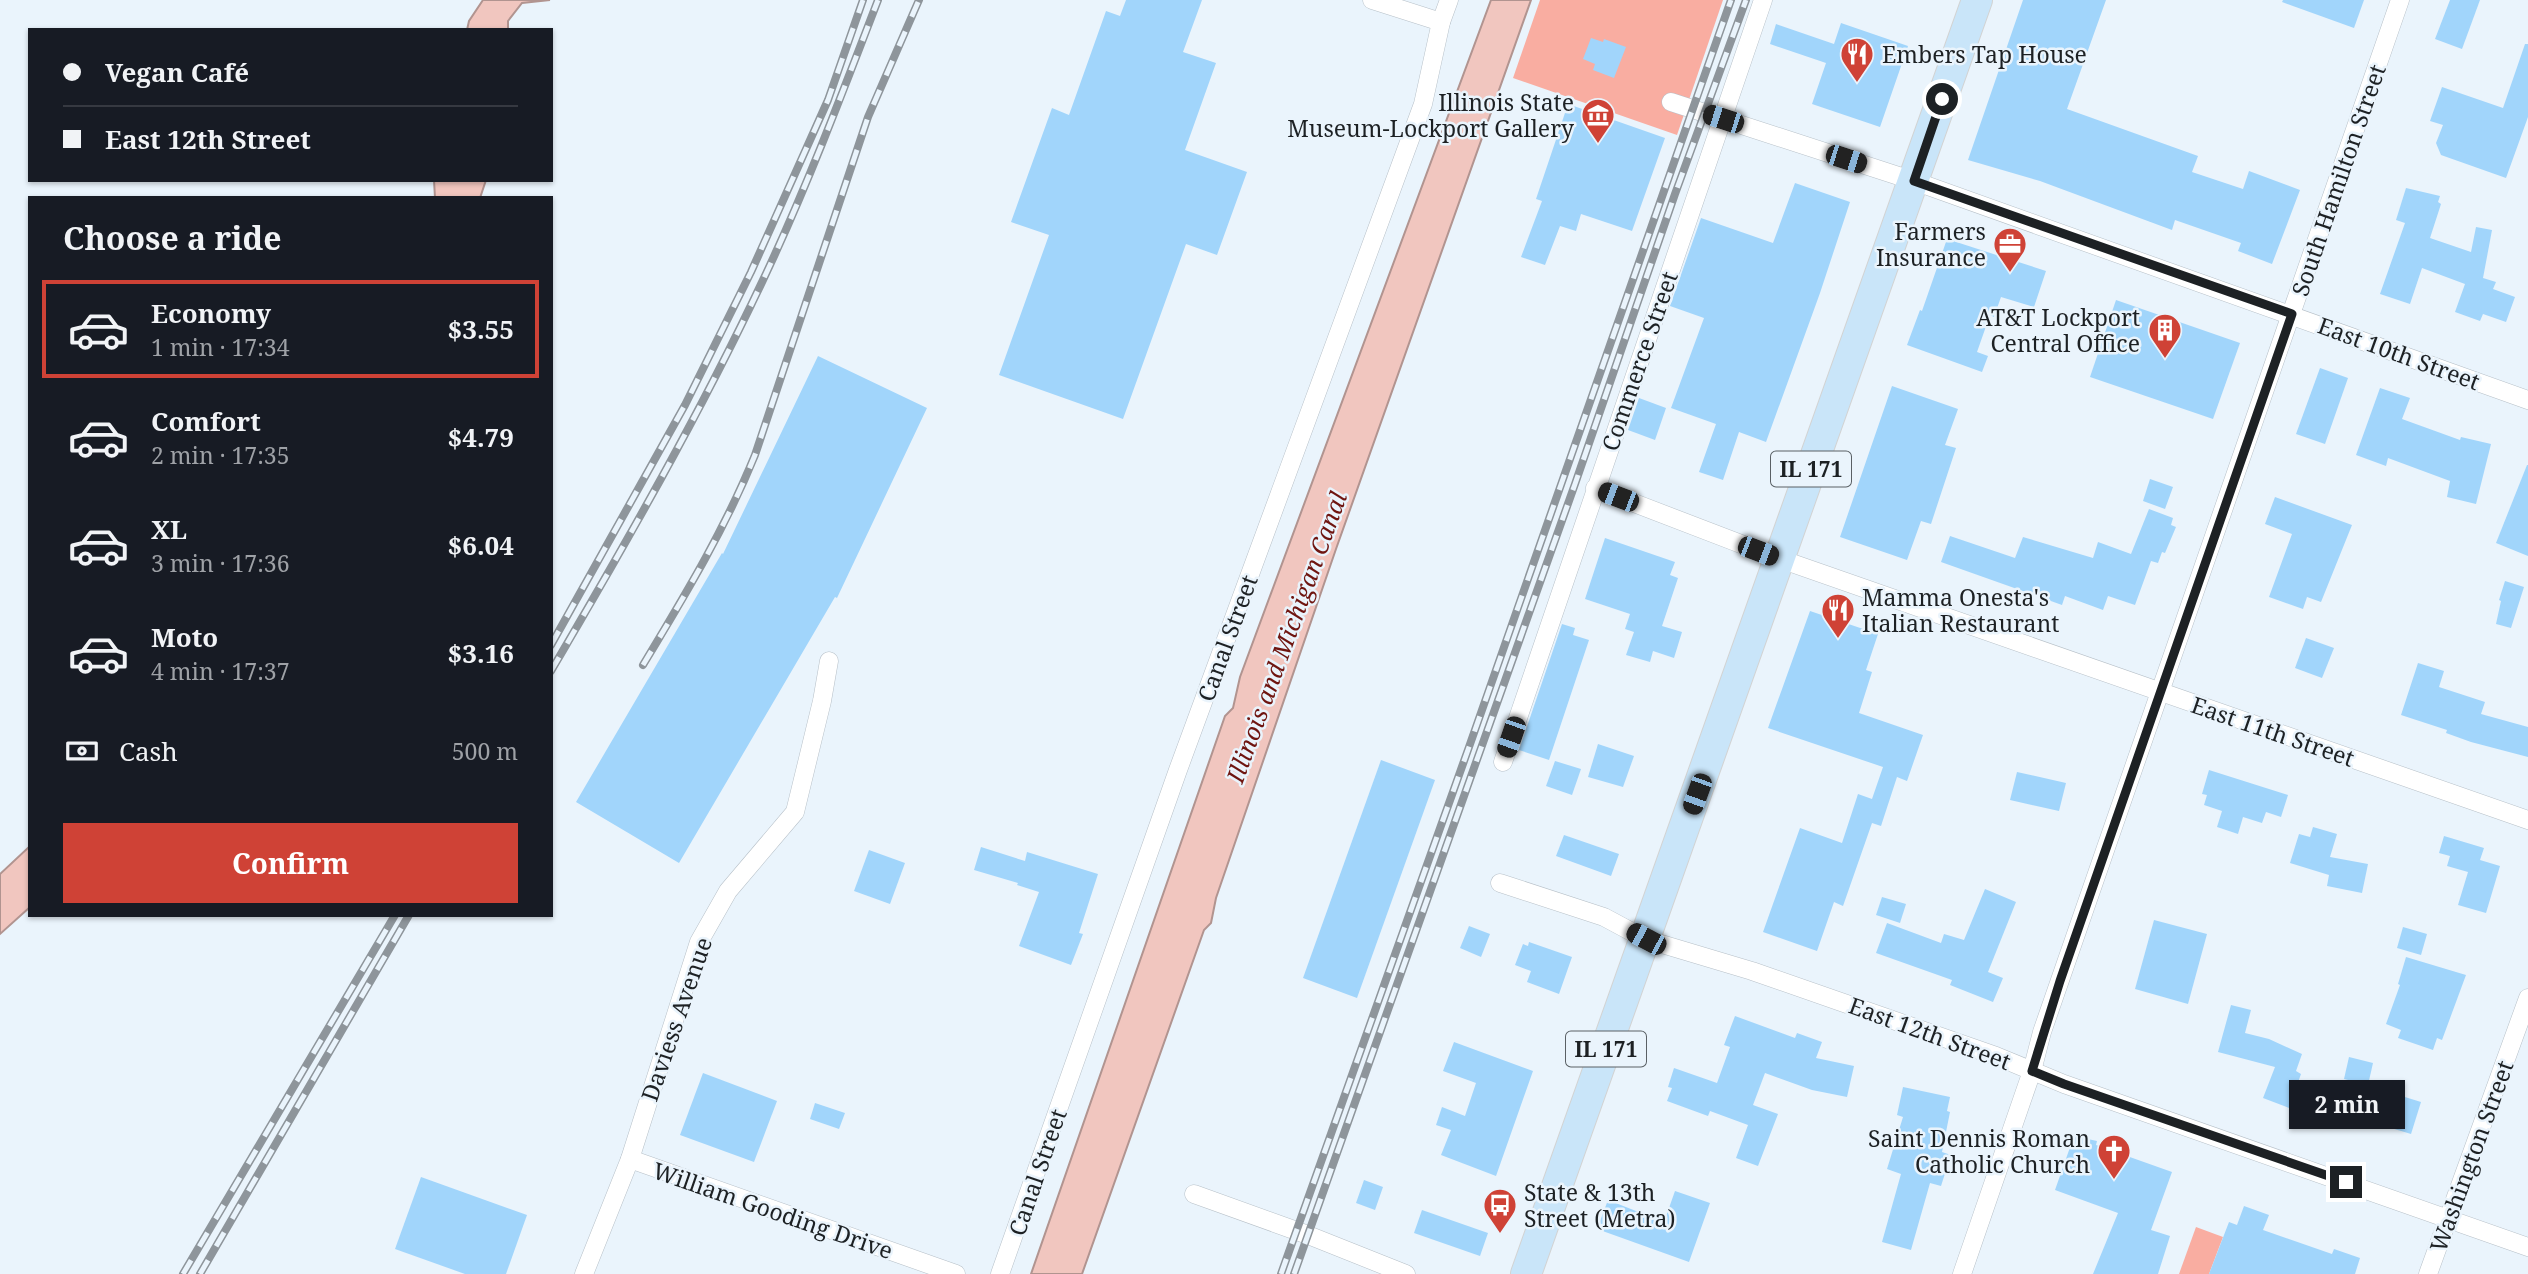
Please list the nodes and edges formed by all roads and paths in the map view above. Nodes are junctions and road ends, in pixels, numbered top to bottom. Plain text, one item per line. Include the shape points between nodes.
1 (1372, 0) edge
2 (1449, 0) edge
3 (1763, 0) edge
4 (1978, 0) edge
5 (2400, 0) edge
6 (1441, 23) junction
7 (1671, 102) dead end
8 (1723, 119) junction
9 (1914, 181) junction
10 (2292, 314) junction
11 (2528, 400) edge
12 (1595, 488) junction
13 (1780, 559) junction
14 (829, 661) dead end
15 (2159, 691) junction
16 (1503, 762) dead end
17 (2528, 820) edge
18 (1500, 883) dead end
19 (1646, 939) junction
20 (2528, 998) edge
21 (2032, 1071) junction
22 (630, 1159) junction
23 (1195, 1194) dead end
24 (2448, 1218) junction
25 (2528, 1247) edge
26 (584, 1274) edge
27 (956, 1274) edge
28 (1000, 1274) edge
29 (1406, 1274) edge
30 (1526, 1274) edge
31 (1962, 1274) edge
32 (2428, 1274) edge

1 - 6 street
2 - 6 street, Canal Street
3 - 8 street, Commerce Street
4 - 9 main road, IL 171
5 - 10 street, South Hamilton Street
6 - 28 street, Canal Street via 1423,104 1178,770
7 - 8 street, East 10th Street
8 - 9 street, East 10th Street
8 - 12 street, Commerce Street
9 - 10 street, East 10th Street
9 - 13 main road, IL 171
10 - 11 street, East 10th Street
10 - 15 street, South Hamilton Street
12 - 13 street, East 11th Street
12 - 16 street, Commerce Street
13 - 15 street, East 11th Street
13 - 19 main road, IL 171
14 - 22 street, Daviess Avenue via 795,812 729,891 699,942
15 - 17 street, East 11th Street
15 - 21 street, South Hamilton Street
18 - 19 street, East 12th Street via 1604,917
19 - 21 street, East 12th Street via 1752,971
19 - 30 main road, IL 171
20 - 24 street, Washington Street
21 - 24 street, East 12th Street
21 - 31 street, South Hamilton Street
22 - 26 street, Daviess Avenue
22 - 27 street, William Gooding Drive
23 - 29 street
24 - 25 street, East 12th Street
24 - 32 street, Washington Street

